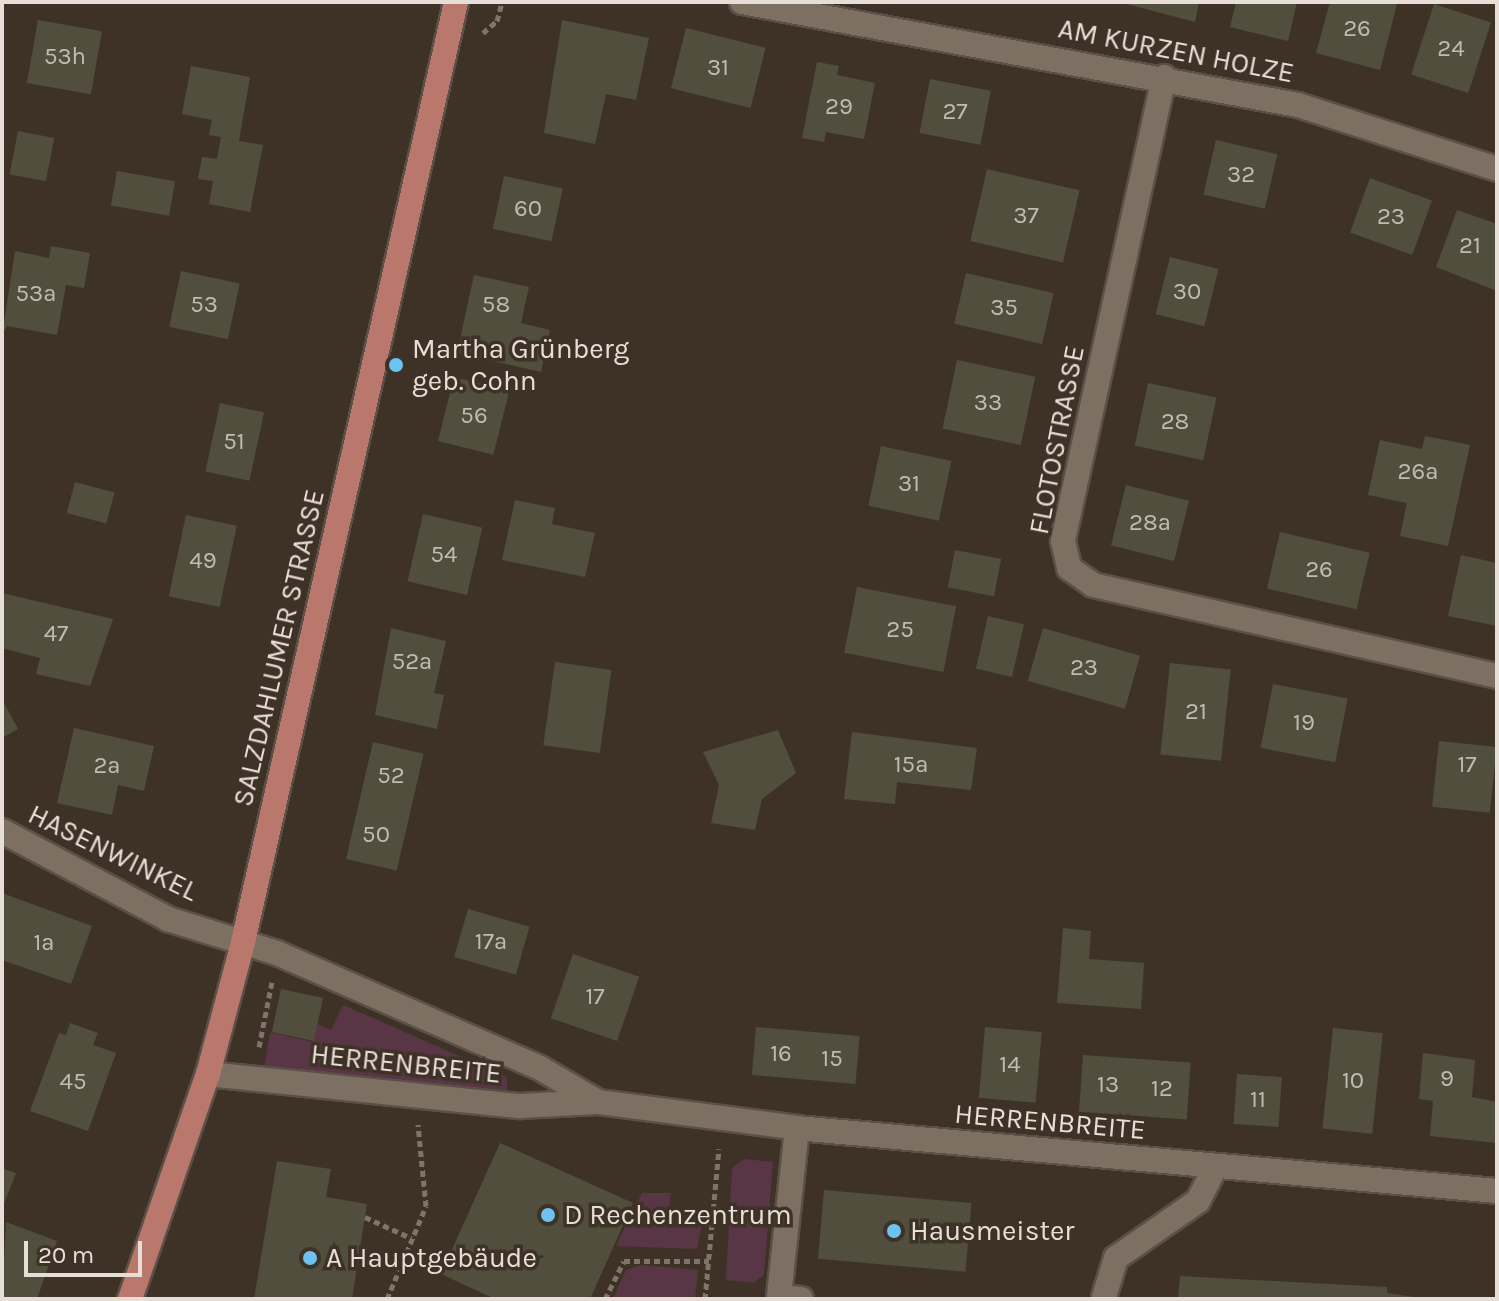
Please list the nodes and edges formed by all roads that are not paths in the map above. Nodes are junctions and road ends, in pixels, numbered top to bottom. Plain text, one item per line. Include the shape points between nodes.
1 (456, 2) edge
2 (742, 2) edge
3 (1164, 77) junction
4 (1497, 169) edge
5 (1497, 676) edge
6 (2, 831) edge
7 (243, 942) junction
8 (208, 1074) junction
9 (598, 1102) junction
10 (797, 1128) junction
11 (1215, 1168) junction
12 (1497, 1191) edge
13 (1104, 1297) dead end
14 (130, 1299) edge
15 (801, 1299) edge

1 - 7 main road, SALZDAHLUMER STRASSE
2 - 3 street, AM KURZEN HOLZE
3 - 4 street, AM KURZEN HOLZE via 1384,128
3 - 5 street, FLOTOSTRASSE via 1063,541 1069,568 1093,585
6 - 7 street, HASENWINKEL via 168,919
7 - 8 main road, SALZDAHLUMER STRASSE
7 - 9 street, HERRENBREITE via 540,1068
8 - 9 street, HERRENBREITE via 520,1106
8 - 14 main road, SALZDAHLUMER STRASSE
9 - 10 street, HERRENBREITE
10 - 11 street, HERRENBREITE
10 - 15 street via 779,1297
11 - 12 street, HERRENBREITE
11 - 13 street via 1198,1201 1116,1258

